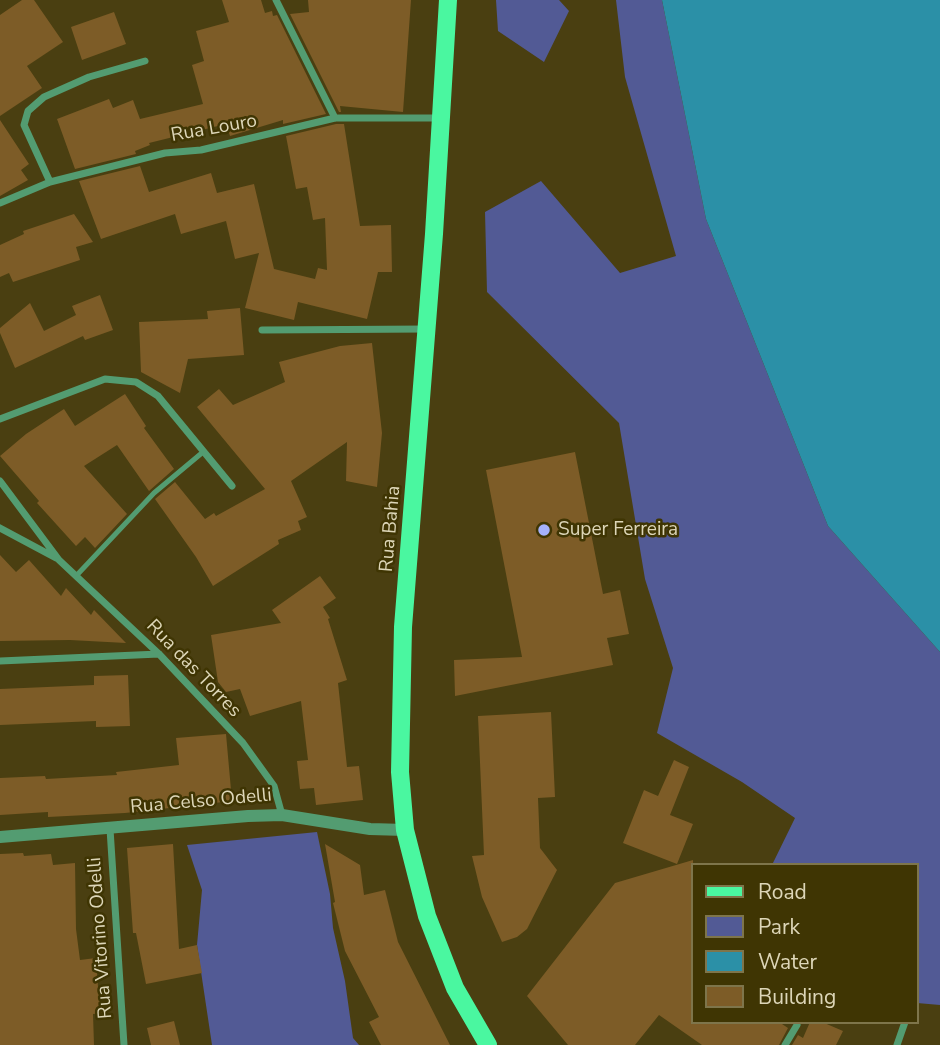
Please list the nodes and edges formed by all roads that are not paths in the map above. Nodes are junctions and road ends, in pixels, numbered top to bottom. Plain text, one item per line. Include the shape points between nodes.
1 (276, 0) edge
2 (448, 0) edge
3 (145, 61) dead end
4 (335, 118) junction
5 (439, 118) junction
6 (50, 182) junction
7 (0, 203) edge
8 (427, 328) junction
9 (262, 330) dead end
10 (0, 419) edge
11 (203, 452) junction
12 (0, 481) edge
13 (232, 486) dead end
14 (0, 528) edge
15 (59, 560) junction
16 (76, 576) junction
17 (159, 654) junction
18 (0, 661) edge
19 (282, 815) junction
20 (110, 830) junction
21 (405, 830) junction
22 (0, 837) edge
23 (797, 1024) dead end
24 (904, 1024) edge
25 (124, 1045) edge
26 (488, 1045) edge
27 (785, 1045) edge
28 (897, 1045) edge

1 - 4 street
2 - 5 main road, Rua Bahia
3 - 6 street via 89,77 44,97 28,111 24,125
4 - 5 street, Rua Louro
4 - 6 street, Rua Louro
5 - 8 main road, Rua Bahia
6 - 7 street, Rua Louro
8 - 9 street
8 - 21 main road, Rua Bahia via 400,696
10 - 11 street via 105,379 136,382 158,396
11 - 13 street
11 - 16 lane via 154,493
12 - 15 street, Rua das Torres
14 - 15 street, Rua das Torres
15 - 16 street, Rua das Torres
16 - 17 street, Rua das Torres
17 - 18 street
17 - 19 street, Rua das Torres via 243,743 274,786
19 - 20 street, Rua Celso Odelli
19 - 21 street, Rua Celso Odelli
20 - 22 street, Rua Celso Odelli
20 - 25 street, Rua Vitorino Odelli
21 - 26 main road, Rua Bahia via 439,950 454,988
23 - 27 street
24 - 28 street

